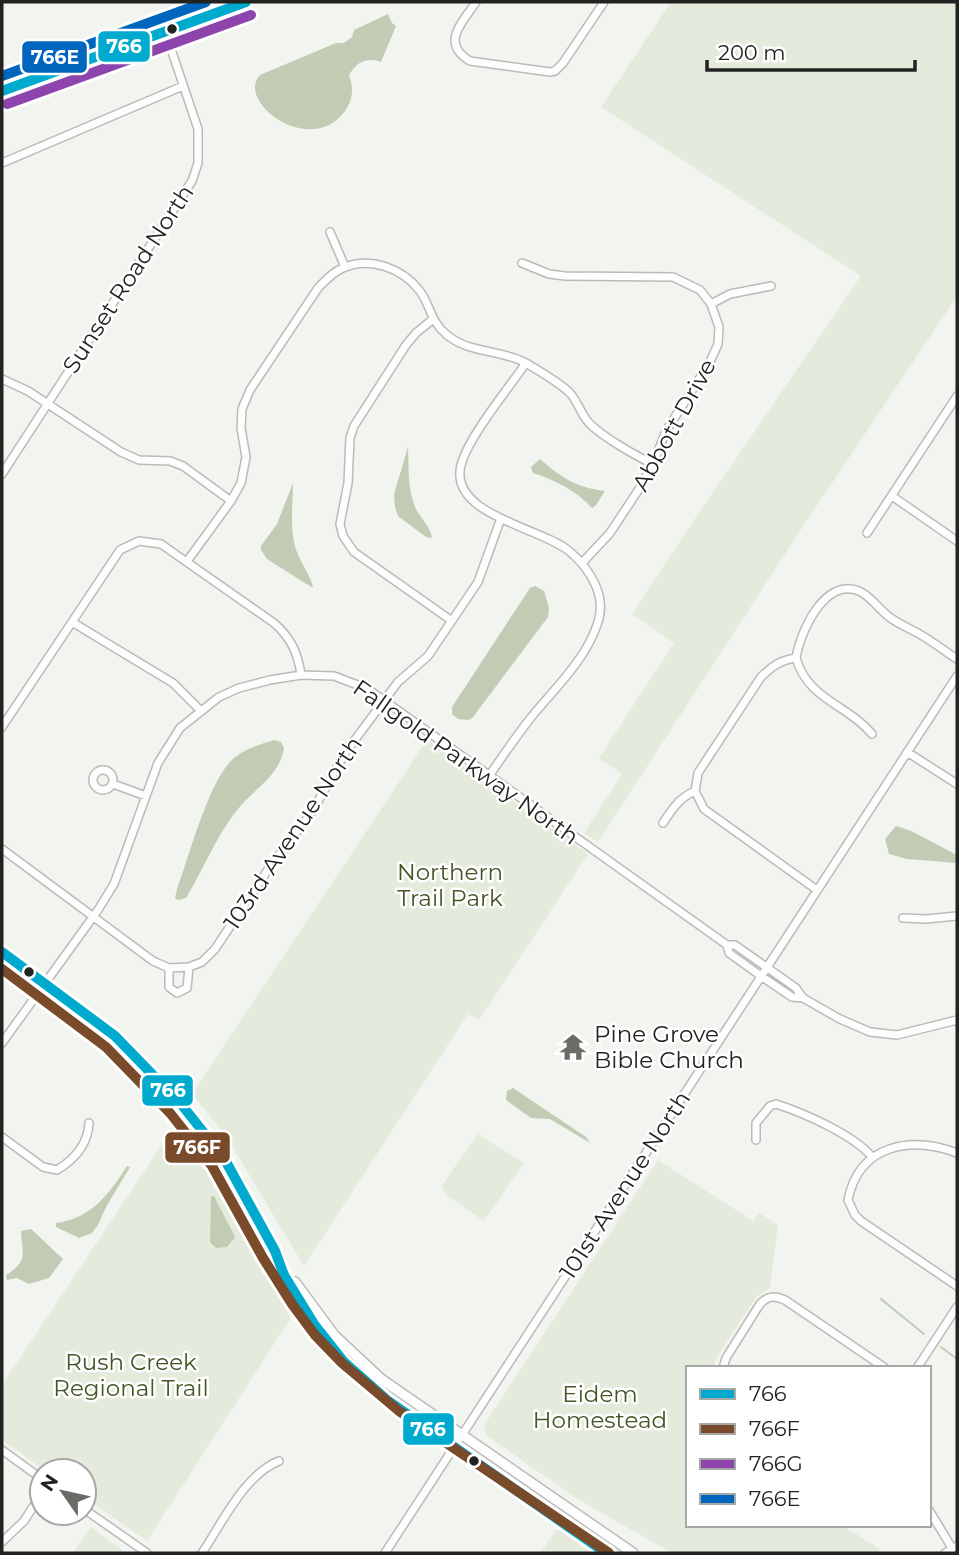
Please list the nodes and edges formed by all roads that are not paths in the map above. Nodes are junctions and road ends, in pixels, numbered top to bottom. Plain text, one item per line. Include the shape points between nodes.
1 (246, 2) edge
2 (476, 2) edge
3 (604, 2) edge
4 (165, 31) junction
5 (183, 86) junction
6 (2, 90) edge
7 (2, 163) edge
8 (330, 232) dead end
9 (522, 263) dead end
10 (345, 267) junction
11 (771, 286) dead end
12 (711, 304) junction
13 (432, 320) junction
14 (526, 363) junction
15 (2, 379) edge
16 (957, 396) edge
17 (47, 404) junction
18 (653, 464) junction
19 (2, 474) edge
20 (892, 496) junction
21 (231, 501) junction
22 (501, 518) junction
23 (867, 533) dead end
24 (957, 541) edge
25 (188, 560) junction
26 (582, 563) junction
27 (452, 621) junction
28 (72, 622) junction
29 (796, 658) junction
30 (957, 659) edge
31 (301, 675) junction
32 (957, 676) edge
33 (384, 701) junction
34 (200, 710) junction
35 (2, 727) edge
36 (872, 734) dead end
37 (907, 752) junction
38 (489, 776) junction
39 (113, 784) dead end
40 (957, 784) edge
41 (695, 791) junction
42 (146, 796) junction
43 (663, 823) dead end
44 (2, 849) edge
45 (817, 890) junction
46 (957, 916) edge
47 (93, 917) junction
48 (903, 918) dead end
49 (727, 945) junction
50 (2, 952) edge
51 (189, 967) junction
52 (169, 968) junction
53 (766, 968) junction
54 (761, 976) junction
55 (45, 984) junction
56 (803, 998) junction
57 (957, 1020) edge
58 (2, 1043) edge
59 (89, 1123) dead end
60 (2, 1137) edge
61 (756, 1140) dead end
62 (957, 1153) edge
63 (873, 1157) junction
64 (275, 1251) junction
65 (957, 1286) edge
66 (957, 1307) edge
67 (724, 1366) edge
68 (882, 1366) edge
69 (918, 1366) edge
70 (462, 1436) junction
71 (455, 1448) junction
72 (2, 1450) edge
73 (279, 1461) dead end
74 (28, 1469) edge
75 (931, 1514) edge
76 (28, 1515) edge
77 (98, 1519) edge
78 (2, 1542) edge
79 (951, 1549) edge
80 (147, 1553) edge
81 (202, 1553) edge
82 (385, 1553) edge
83 (606, 1553) edge
84 (633, 1553) edge

1 - 4 street
2 - 3 street via 454,39 461,55 470,61 550,72 563,63
4 - 5 street, Sunset Road North
4 - 6 street
5 - 7 street
5 - 17 street, Sunset Road North via 198,129 198,163 192,181
8 - 10 street
9 - 12 street via 565,276 673,277 700,290
10 - 13 street via 368,264 398,272 421,292
10 - 21 street via 318,288 250,390 242,410 246,457 241,483
11 - 12 street via 730,294
12 - 18 street, Abbott Drive via 719,327 718,344 666,431
13 - 14 street via 464,345
13 - 27 street via 406,345 354,426 340,524 354,552
14 - 18 street via 569,393 591,425
14 - 22 street via 469,445 460,471 466,495
15 - 17 street
16 - 20 street
17 - 19 street, Sunset Road North
17 - 21 street via 121,452 139,460 183,466
18 - 26 street, Abbott Drive via 610,533
20 - 23 street
20 - 24 street
21 - 25 street
22 - 26 street via 551,540
22 - 27 street, 103rd Avenue North via 478,582
25 - 28 street via 161,544 139,541 120,550
25 - 31 street via 286,634
26 - 38 street via 599,592 597,625 575,663
27 - 33 street, 103rd Avenue North via 428,656
28 - 34 street via 173,683
28 - 35 street
29 - 30 street via 804,629 822,601 838,590 860,591 894,621
29 - 36 street via 800,674 814,691
29 - 41 street via 770,667 761,677 698,773
31 - 33 street, Fallgold Parkway North via 350,681
31 - 34 street, Fallgold Parkway North via 239,688
32 - 37 street, 101st Avenue North
33 - 38 street, Fallgold Parkway North
33 - 51 street, 103rd Avenue North via 215,949
34 - 42 street, Fallgold Parkway North via 167,746
37 - 40 street
37 - 45 street, 101st Avenue North
38 - 49 street, Fallgold Parkway North
39 - 42 street
41 - 43 street via 676,803
41 - 45 street via 704,809
42 - 47 street, Fallgold Parkway North via 114,884
44 - 47 street
45 - 53 street, 101st Avenue North
46 - 48 street
47 - 52 street
47 - 55 street, Fallgold Parkway North
49 - 53 street, Fallgold Parkway North via 735,945
49 - 54 street, Fallgold Parkway North via 729,953
50 - 55 main road
51 - 52 street
51 - 52 street via 187,988 177,993 169,987
53 - 54 street, 101st Avenue North
53 - 56 street, Fallgold Parkway North
54 - 56 street, Fallgold Parkway North via 792,997
54 - 70 street, 101st Avenue North
55 - 58 street, Fallgold Parkway North
55 - 64 main road via 125,1045 181,1104 224,1158
56 - 57 street via 840,1019 883,1035 911,1033
59 - 60 street via 88,1138 69,1163 57,1170 43,1167
61 - 63 street via 756,1123 776,1104 848,1136
62 - 63 street via 937,1146 910,1145
63 - 65 street via 850,1191 848,1200 855,1215
64 - 70 main road via 310,1306 342,1344 392,1388
64 - 71 main road via 302,1306 344,1362 378,1393
66 - 69 street
67 - 68 street via 766,1298 778,1297
70 - 71 street, 101st Avenue North
70 - 84 main road
71 - 82 street, 101st Avenue North
71 - 83 main road
72 - 74 street
73 - 81 street via 249,1482
75 - 79 street
76 - 78 street
77 - 80 street

